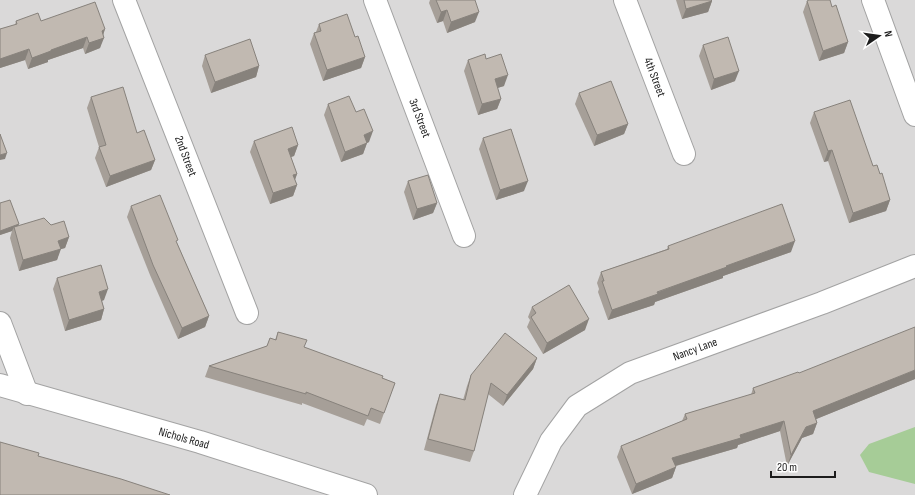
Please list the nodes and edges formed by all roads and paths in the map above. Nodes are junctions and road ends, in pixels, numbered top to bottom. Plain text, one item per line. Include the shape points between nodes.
1 (124, 0) edge
2 (375, 0) edge
3 (625, 0) edge
4 (873, 0) edge
5 (915, 115) edge
6 (684, 154) dead end
7 (464, 236) dead end
8 (915, 266) edge
9 (247, 313) dead end
10 (0, 323) edge
11 (0, 385) edge
12 (27, 394) junction
13 (366, 495) edge
14 (525, 495) edge

1 - 9 street, 2nd Street
2 - 7 street, 3rd Street
3 - 6 street, 4th Street
4 - 5 street
8 - 14 street, Nancy Lane via 630,373 577,406 552,441
10 - 12 street
11 - 12 street, Nichols Road
12 - 13 street, Nichols Road via 200,442

